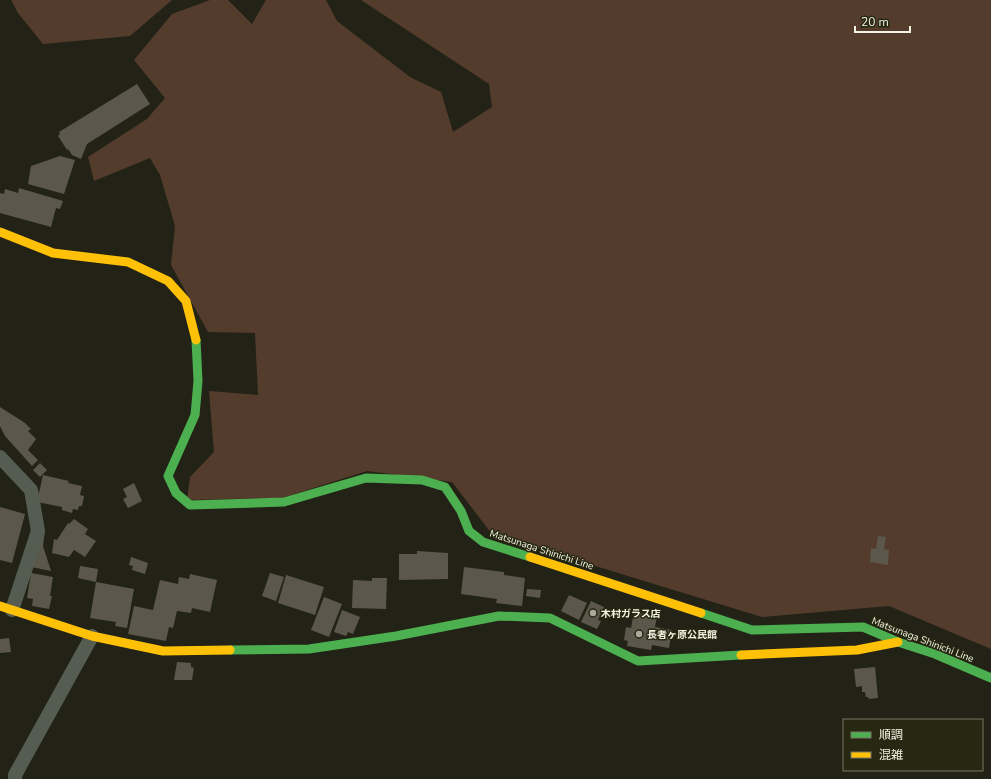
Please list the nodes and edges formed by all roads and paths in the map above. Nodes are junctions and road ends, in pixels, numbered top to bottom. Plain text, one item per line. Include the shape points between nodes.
1 (0, 232) edge
2 (0, 457) edge
3 (6, 608) edge
4 (92, 636) junction
5 (898, 642) junction
6 (991, 678) edge
7 (15, 779) edge

1 - 5 main road, Matsunaga Shinichi Line via 53,253 128,262 168,281 186,301 196,335 198,381 195,415 168,476 176,493 190,505 284,502 366,478 422,480 445,487 461,511 469,532 483,542 752,630 863,627
2 - 3 street via 31,490 38,531
3 - 4 main road
4 - 5 main road via 162,651 309,649 396,636 499,616 550,618 638,661 857,650
4 - 7 street
5 - 6 main road, Matsunaga Shinichi Line via 935,654

